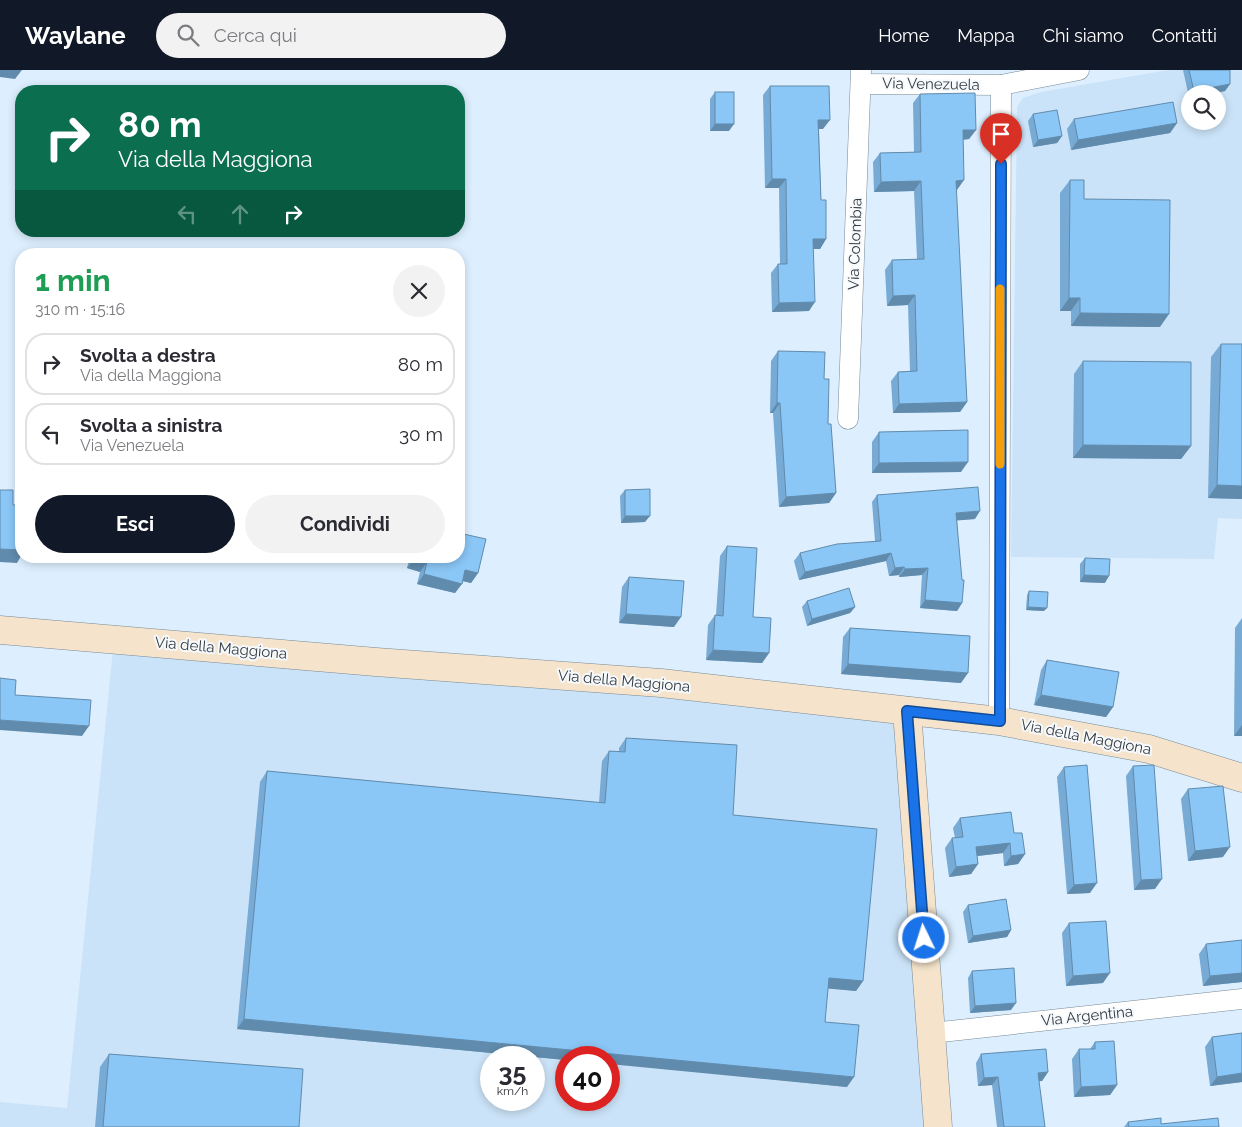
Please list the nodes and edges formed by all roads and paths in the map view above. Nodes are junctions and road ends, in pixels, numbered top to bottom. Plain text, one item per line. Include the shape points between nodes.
1 (1079, 70) edge
2 (861, 77) edge
3 (1001, 85) junction
4 (848, 419) dead end
5 (0, 630) edge
6 (907, 711) junction
7 (1000, 721) junction
8 (1242, 778) edge
9 (1242, 999) edge
10 (932, 1033) junction
11 (938, 1127) edge

1 - 3 street, Via Venezuela
2 - 3 street, Via Venezuela
2 - 4 street, Via Colombia
3 - 7 street, Via Venezuela
5 - 6 street, Via della Maggiona via 661,684
6 - 7 street, Via della Maggiona
6 - 10 street
7 - 8 street, Via della Maggiona via 1149,749
9 - 10 street, Via Argentina
10 - 11 street

